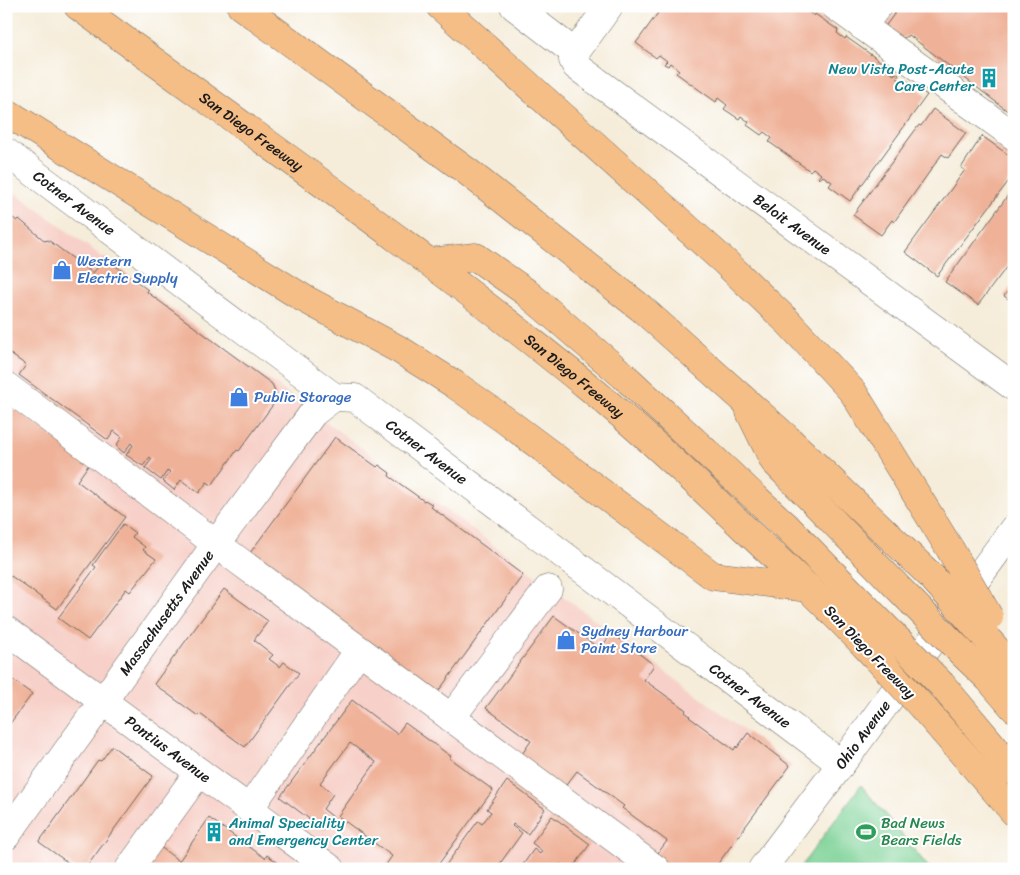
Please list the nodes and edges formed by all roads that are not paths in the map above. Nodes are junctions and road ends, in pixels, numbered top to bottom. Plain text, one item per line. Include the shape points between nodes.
1 (78, 6) edge
2 (241, 6) edge
3 (440, 6) edge
4 (514, 6) edge
5 (609, 6) edge
6 (835, 6) edge
7 (870, 16) edge
8 (574, 56) junction
9 (6, 112) edge
10 (1014, 136) edge
11 (6, 152) edge
12 (429, 262) junction
13 (6, 386) edge
14 (1014, 387) edge
15 (334, 397) junction
16 (744, 400) junction
17 (1014, 528) edge
18 (216, 544) junction
19 (808, 588) junction
20 (548, 589) dead end
21 (985, 624) junction
22 (6, 630) edge
23 (359, 650) junction
24 (1011, 666) edge
25 (103, 701) junction
26 (1014, 708) edge
27 (451, 718) junction
28 (841, 764) junction
29 (1014, 771) edge
30 (199, 772) junction
31 (249, 809) junction
32 (1014, 812) edge
33 (6, 836) edge
34 (765, 868) edge
35 (128, 869) edge
36 (331, 869) edge
37 (656, 869) edge

1 - 12 highway, San Diego Freeway
2 - 16 highway via 558,242 641,308
3 - 21 highway, bridge via 725,262 788,322 853,392 950,549
4 - 8 street, Beloit Avenue
5 - 8 street
6 - 7 street
7 - 10 street
8 - 14 street, Beloit Avenue via 576,66
9 - 19 highway via 303,298 400,350 454,384 713,576
11 - 15 street, Cotner Avenue
12 - 19 highway, San Diego Freeway via 517,329 661,449
12 - 29 highway, bridge via 476,257 526,292 624,376 786,526 942,685
13 - 18 street
15 - 18 street, Massachusetts Avenue via 313,413
15 - 28 street, Cotner Avenue via 355,398
16 - 21 highway, bridge
16 - 26 highway, bridge via 774,461
17 - 28 street, Ohio Avenue
18 - 23 street
18 - 25 street, Massachusetts Avenue
19 - 32 highway, San Diego Freeway, bridge via 924,709
20 - 27 street
21 - 24 highway
22 - 25 street, Pontius Avenue
23 - 27 street
23 - 31 street
25 - 30 street, Pontius Avenue
25 - 33 street, Massachusetts Avenue
27 - 37 street
28 - 34 street, Ohio Avenue
30 - 31 street, Pontius Avenue
30 - 35 street
31 - 36 street, Pontius Avenue

